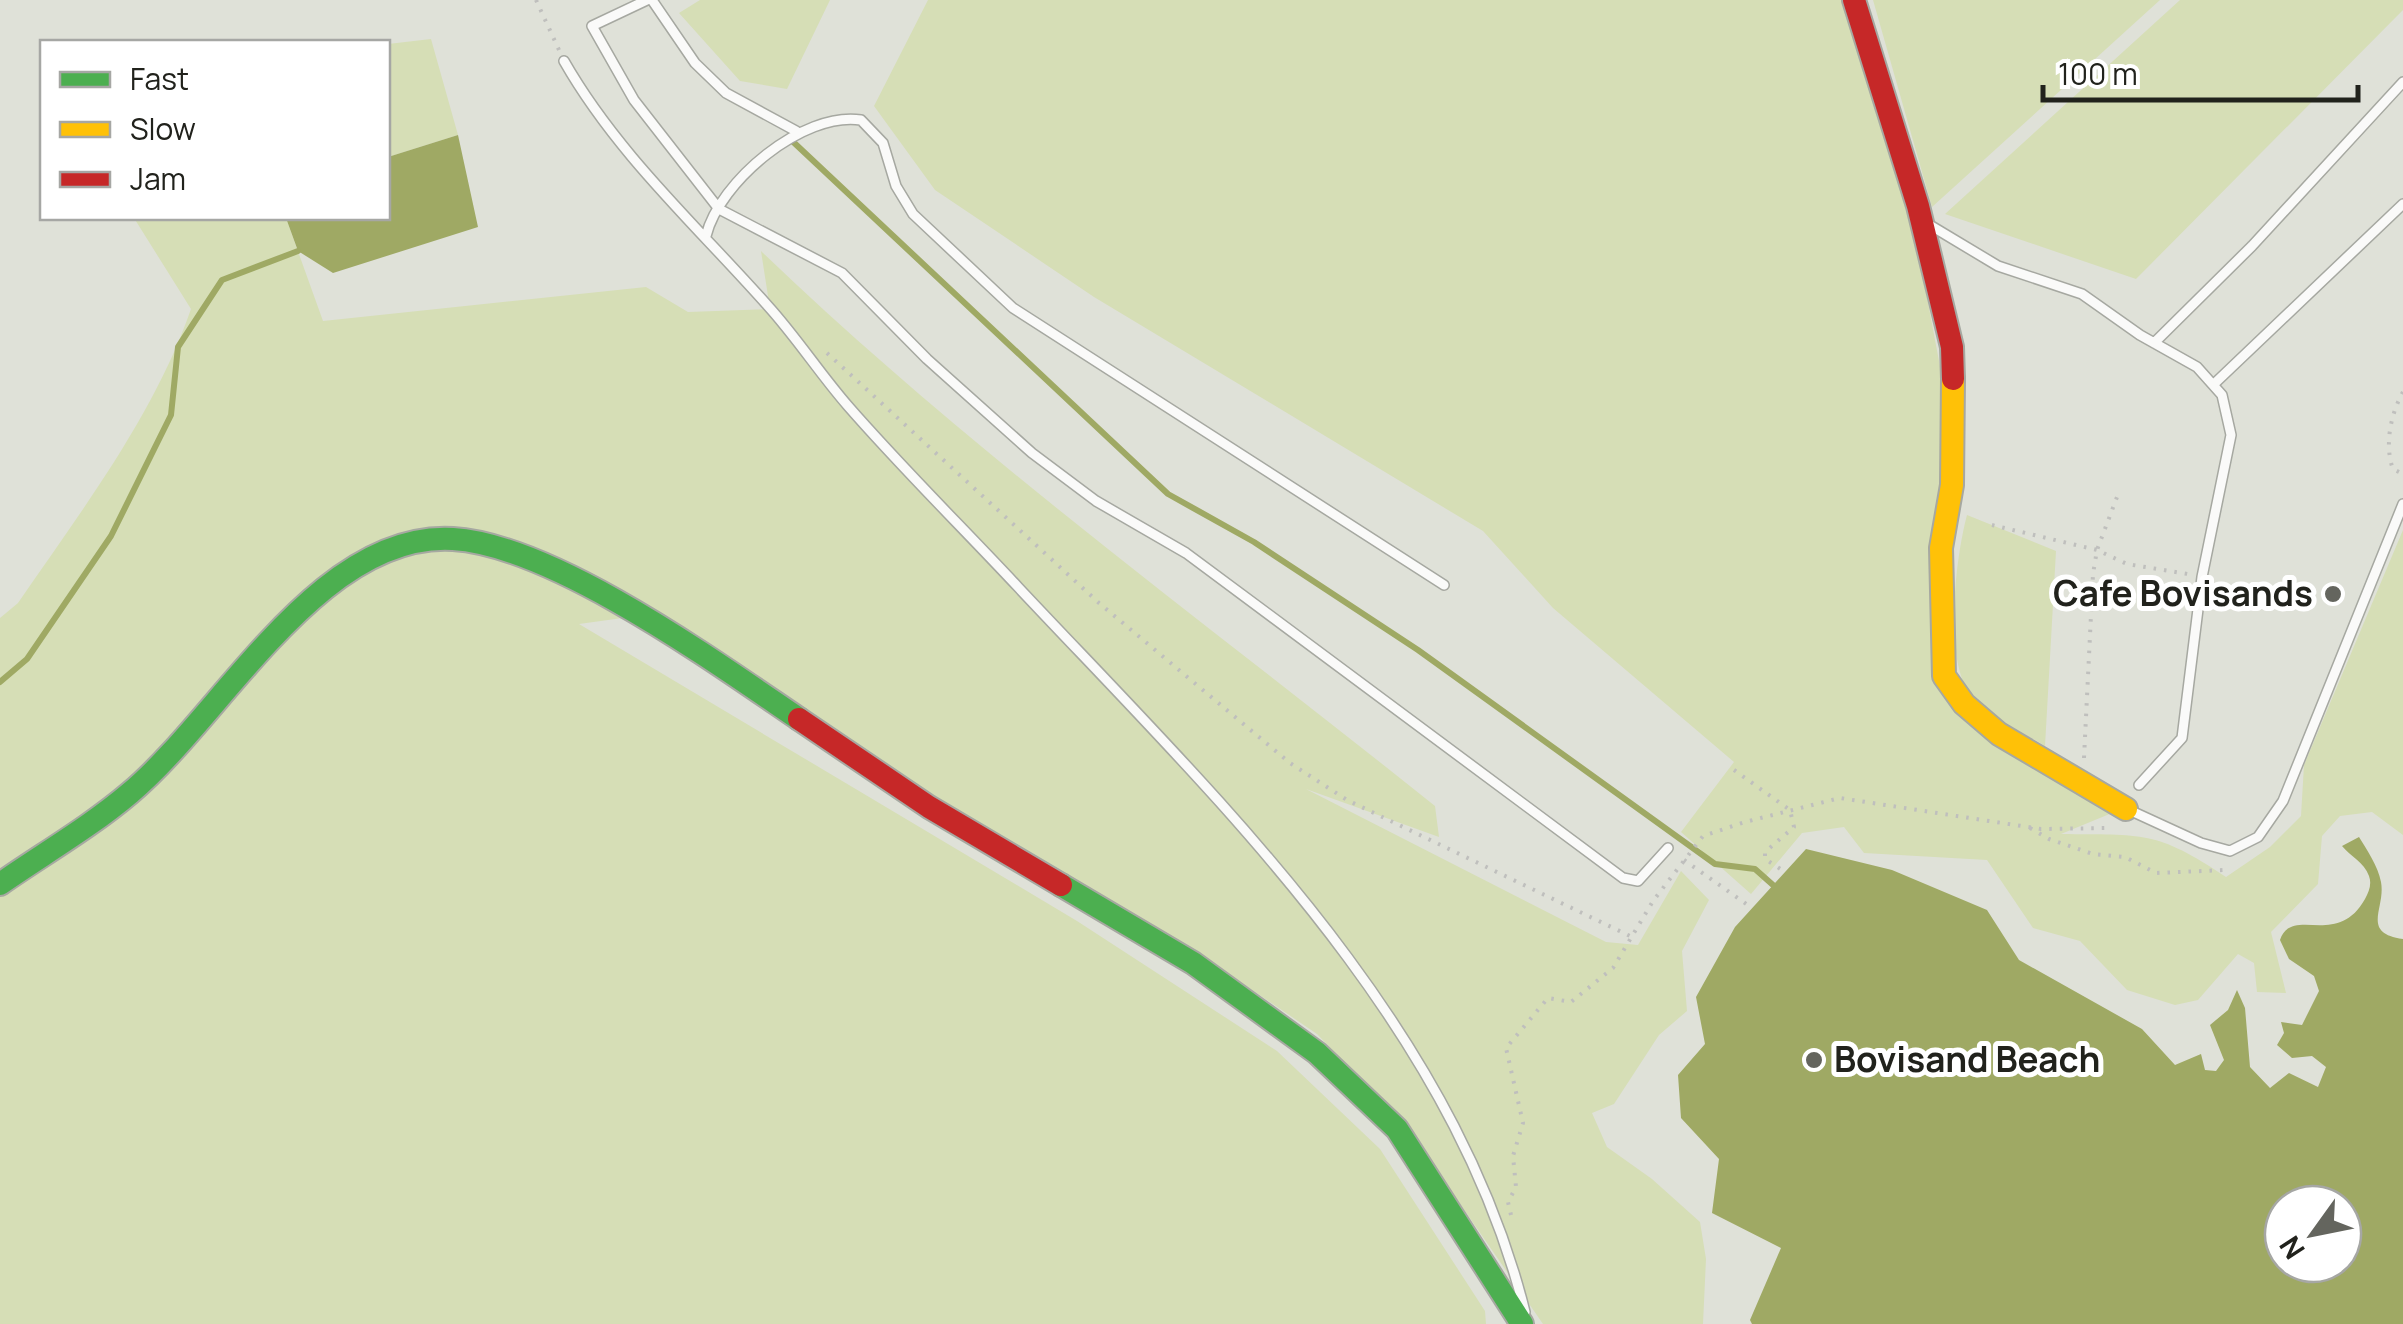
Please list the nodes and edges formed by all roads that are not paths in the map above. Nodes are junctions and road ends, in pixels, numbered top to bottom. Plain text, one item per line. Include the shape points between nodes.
1 (618, 0) edge
2 (649, 0) edge
3 (1854, 0) edge
4 (625, 11) junction
5 (564, 61) road end
6 (2403, 82) edge
7 (796, 131) junction
8 (2403, 204) edge
9 (719, 209) junction
10 (1922, 221) junction
11 (706, 236) junction
12 (2154, 343) junction
13 (2214, 384) junction
14 (2403, 504) edge
15 (1444, 584) dead end
16 (2139, 785) dead end
17 (2120, 818) joint
18 (1668, 848) dead end
19 (0, 884) edge
20 (1525, 1324) edge

1 - 4 lane
2 - 4 lane
2 - 7 lane via 726,93
3 - 10 street
4 - 9 lane via 592,26 634,100
5 - 11 lane via 620,144
6 - 12 lane
7 - 9 lane
7 - 15 lane via 823,120 867,123 913,214 1013,308
8 - 13 lane
9 - 11 lane
9 - 18 lane via 842,274 1032,453 1096,502 1186,553 1623,878 1638,881
10 - 12 lane via 1998,266 2082,294
10 - 17 street via 1952,347 1952,485 1941,548 1944,676 1999,734
11 - 20 lane via 848,405 1185,767 1388,1014 1448,1110 1488,1196
12 - 13 lane
13 - 16 lane via 2229,411 2231,435 2201,581 2182,738
14 - 17 lane via 2283,801 2258,837 2230,851
19 - 20 street via 130,794 299,610 340,578 393,546 451,539 494,546 592,588 717,663 929,807 1193,963 1317,1053 1396,1129

